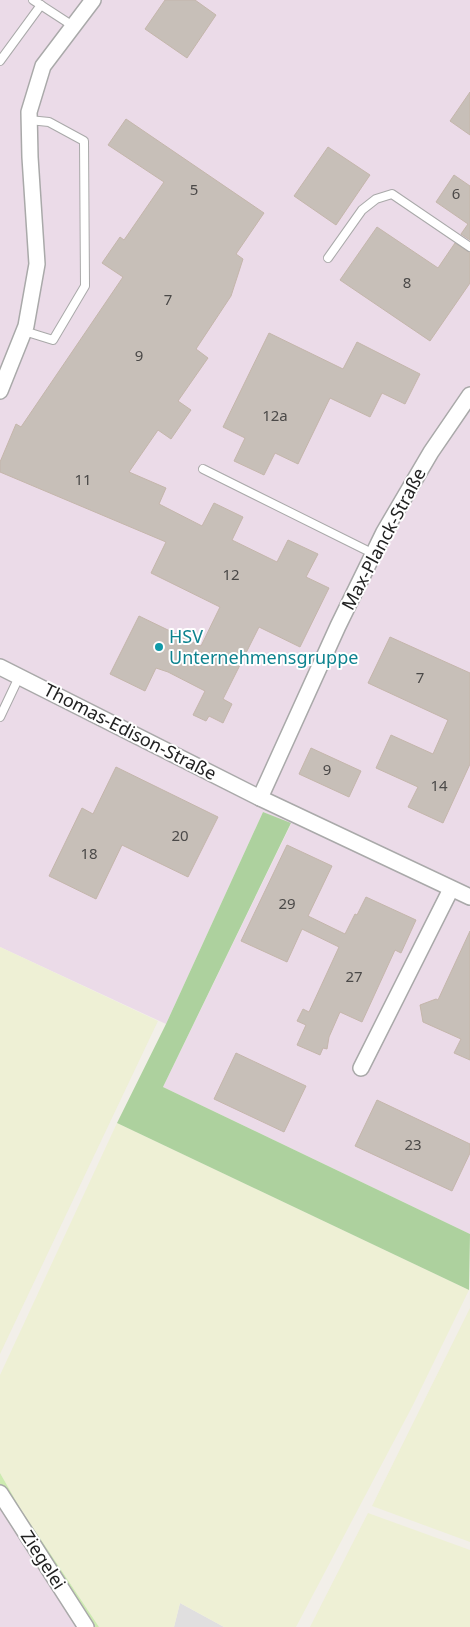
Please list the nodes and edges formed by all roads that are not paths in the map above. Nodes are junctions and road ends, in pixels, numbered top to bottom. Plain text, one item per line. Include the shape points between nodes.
1 (33, 0) edge
2 (93, 0) edge
3 (41, 5) junction
4 (73, 26) junction
5 (0, 61) edge
6 (30, 120) junction
7 (470, 247) edge
8 (328, 258) dead end
9 (24, 331) junction
10 (3, 375) edge
11 (0, 391) edge
12 (470, 395) edge
13 (204, 470) dead end
14 (374, 554) junction
15 (0, 667) edge
16 (19, 677) junction
17 (0, 717) edge
18 (260, 798) junction
19 (451, 889) junction
20 (470, 897) edge
21 (362, 1068) dead end
22 (0, 1493) edge
23 (86, 1627) edge

1 - 3 lane
2 - 4 street
3 - 4 lane
3 - 5 lane
4 - 6 street via 43,66 29,112
6 - 9 street via 38,264
6 - 9 lane via 49,122 84,141 86,286 53,340
7 - 8 lane via 392,194 376,199 362,210
9 - 10 street
10 - 11 street
12 - 14 street, Max-Planck-Straße via 432,452
13 - 14 lane
14 - 18 street, Max-Planck-Straße
15 - 16 street, Thomas-Edison-Straße
16 - 17 lane
16 - 18 street, Thomas-Edison-Straße
18 - 19 street, Thomas-Edison-Straße
19 - 20 street, Thomas-Edison-Straße
19 - 21 street
22 - 23 street, Ziegelei

